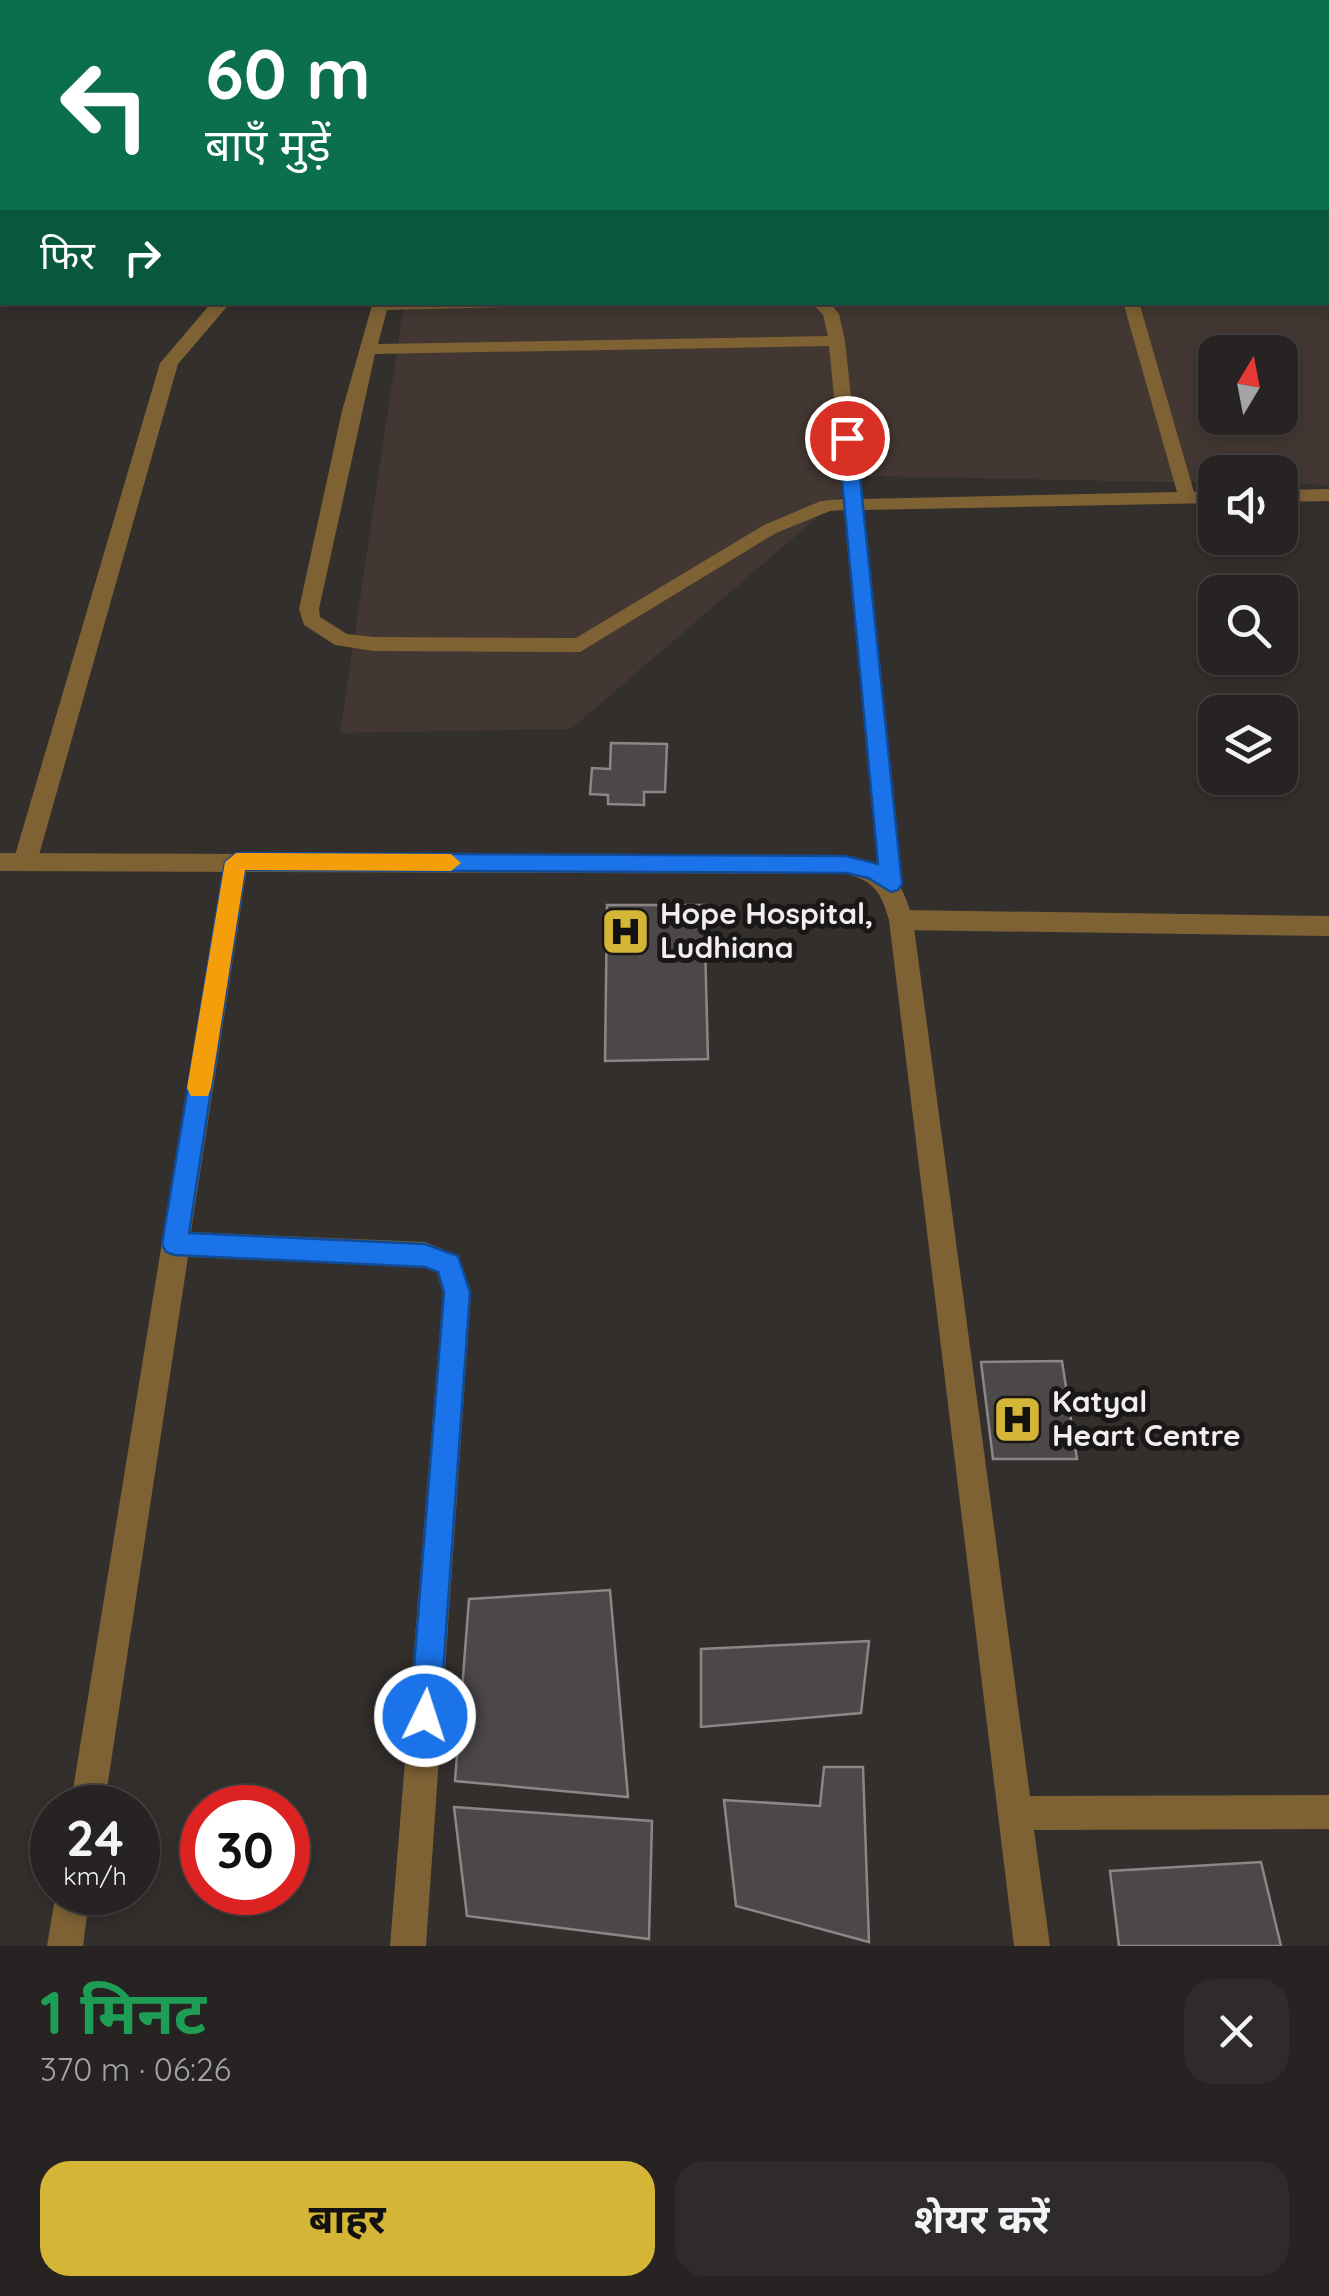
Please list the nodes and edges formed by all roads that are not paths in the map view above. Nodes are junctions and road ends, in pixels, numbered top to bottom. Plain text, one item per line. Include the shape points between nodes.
1 (219, 305) edge
2 (381, 305) edge
3 (822, 305) edge
4 (1132, 305) edge
5 (837, 342) junction
6 (369, 349) junction
7 (1329, 495) edge
8 (1298, 496) edge
9 (1187, 498) junction
10 (1198, 498) edge
11 (854, 503) junction
12 (0, 862) edge
13 (26, 862) junction
14 (236, 862) junction
15 (891, 884) junction
16 (902, 920) junction
17 (1329, 926) edge
18 (175, 1244) junction
19 (90, 1785) edge
20 (1329, 1812) edge
21 (1017, 1813) junction
22 (70, 1915) edge
23 (65, 1946) edge
24 (408, 1946) edge
25 (1032, 1946) edge

1 - 13 street via 169,363
2 - 6 lane
3 - 5 lane
4 - 9 lane
5 - 6 lane
5 - 11 lane
6 - 11 lane via 309,609 311,620 342,640 580,646 770,529
7 - 8 lane
9 - 10 lane
9 - 11 lane
11 - 15 lane
12 - 13 street
13 - 14 street
14 - 15 street via 846,865 874,871
14 - 18 street
15 - 16 street
16 - 17 street
16 - 21 street
18 - 19 street
18 - 24 street via 425,1255 449,1264 457,1292
20 - 21 street
21 - 25 street
22 - 23 street

